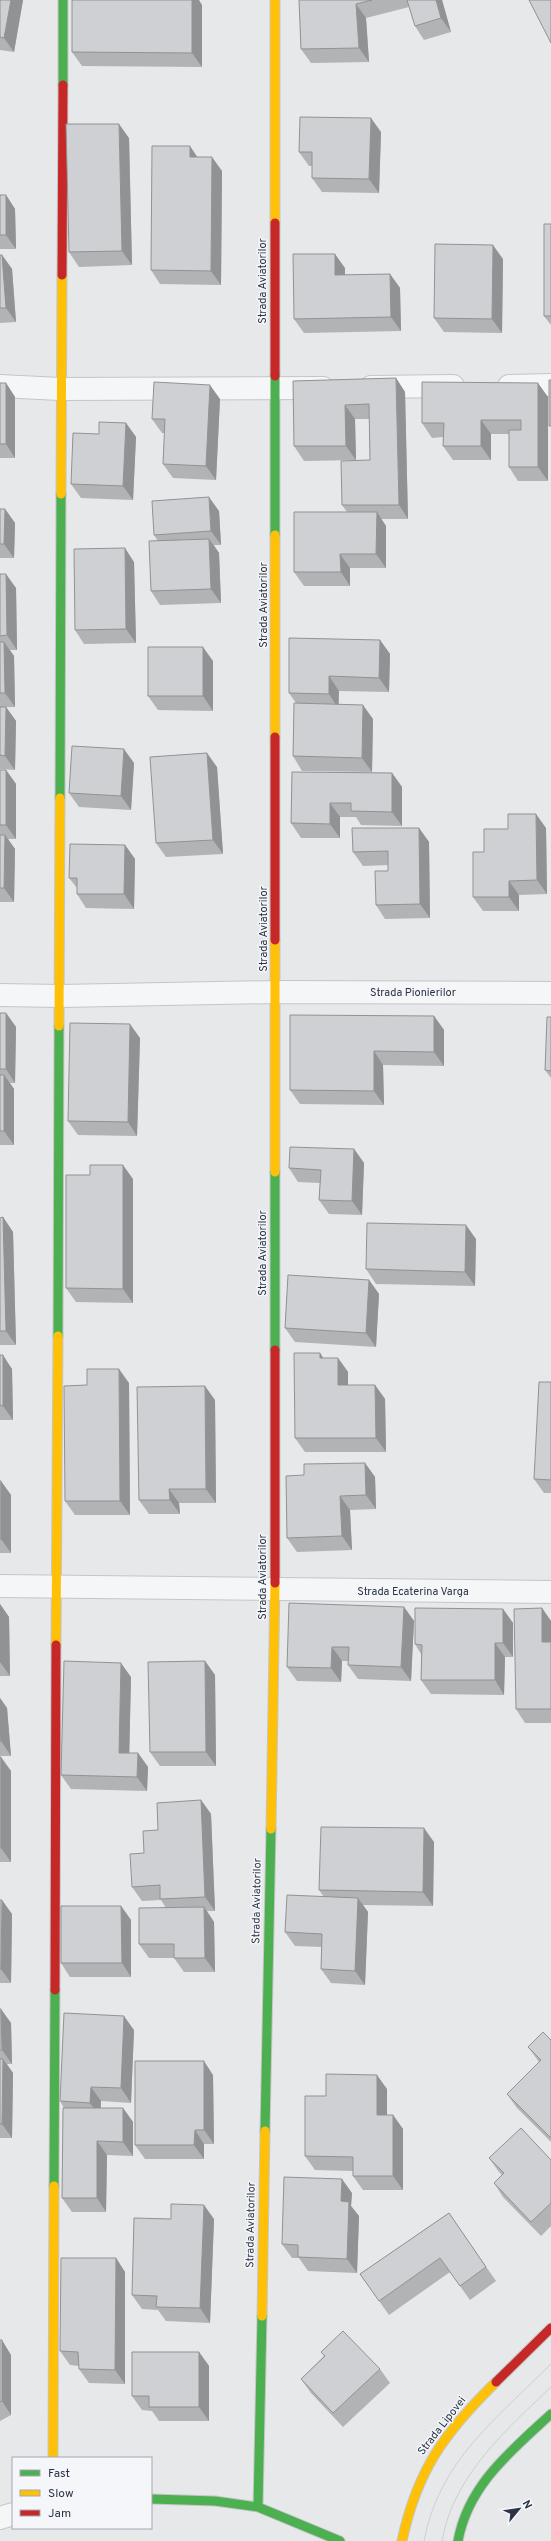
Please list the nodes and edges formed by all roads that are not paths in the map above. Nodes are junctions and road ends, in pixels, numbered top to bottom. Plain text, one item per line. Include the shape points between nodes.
1 (63, 0) edge
2 (275, 0) edge
3 (551, 385) edge
4 (0, 386) edge
5 (276, 388) junction
6 (60, 389) junction
7 (276, 992) junction
8 (551, 993) edge
9 (0, 995) edge
10 (60, 996) junction
11 (0, 1586) edge
12 (57, 1586) junction
13 (275, 1591) junction
14 (551, 1592) edge
15 (551, 2328) edge
16 (551, 2414) edge
17 (53, 2457) edge
18 (152, 2499) edge
19 (258, 2506) junction
20 (12, 2514) edge
21 (0, 2518) edge
22 (340, 2541) edge
23 (402, 2541) edge
24 (458, 2541) edge

1 - 6 street
2 - 5 street, Strada Aviatorilor
3 - 5 street
4 - 6 street
5 - 6 street
5 - 7 street, Strada Aviatorilor
6 - 10 street
7 - 8 street, Strada Pionierilor
7 - 10 street, Strada Pionierilor
7 - 13 street, Strada Aviatorilor
9 - 10 street, Strada Pionierilor
10 - 12 street
11 - 12 street, Strada Ecaterina Varga
12 - 13 street, Strada Ecaterina Varga
12 - 17 street
13 - 14 street, Strada Ecaterina Varga
13 - 19 street, Strada Aviatorilor
15 - 23 street, Strada Lipovei via 465,2412 444,2440 412,2492 405,2512
16 - 24 street via 489,2474 463,2518
18 - 19 street via 215,2501
19 - 22 street
20 - 21 street

